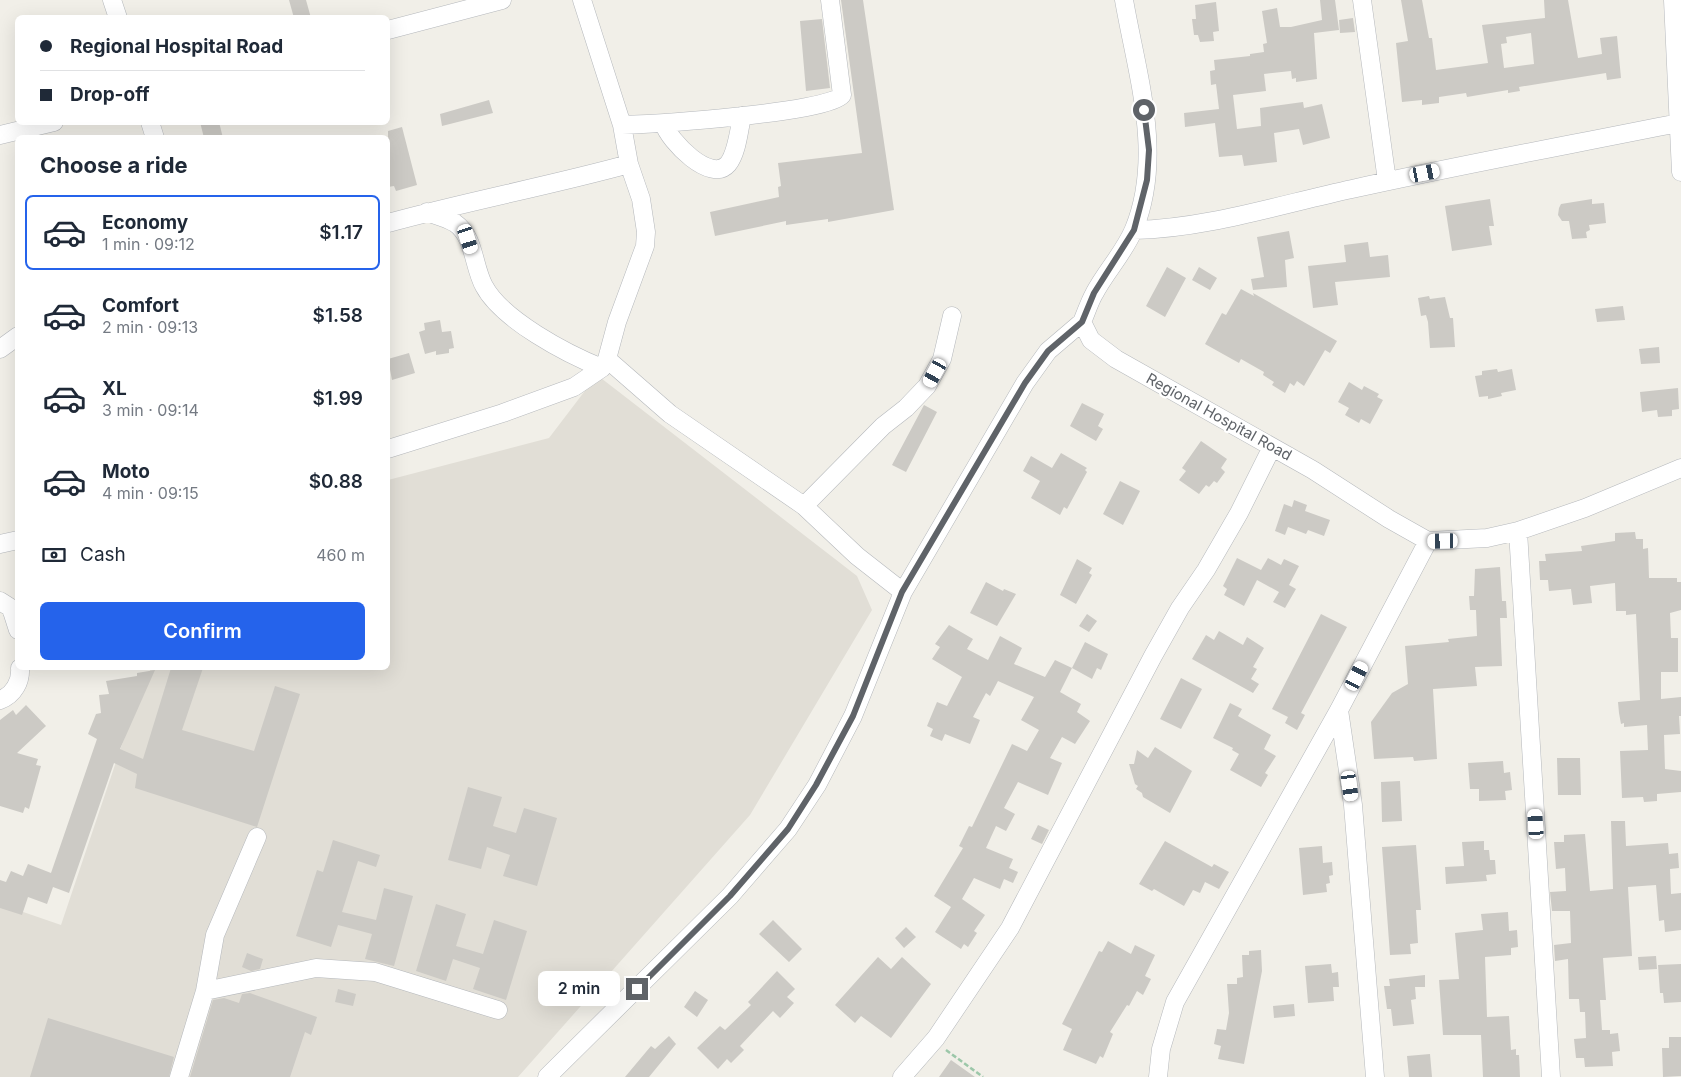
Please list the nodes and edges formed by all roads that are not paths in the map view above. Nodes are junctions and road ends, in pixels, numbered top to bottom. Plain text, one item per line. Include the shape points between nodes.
1 (112, 0) edge
2 (502, 0) edge
3 (582, 0) edge
4 (830, 0) edge
5 (1124, 0) edge
6 (1362, 0) edge
7 (1673, 0) edge
8 (117, 15) edge
9 (390, 29) edge
10 (742, 116) junction
11 (1678, 123) junction
12 (664, 124) junction
13 (42, 125) edge
14 (622, 125) junction
15 (0, 136) edge
16 (629, 164) junction
17 (1681, 172) edge
18 (1386, 181) junction
19 (426, 212) junction
20 (390, 221) edge
21 (1134, 230) junction
22 (952, 316) dead end
23 (1082, 322) junction
24 (15, 338) edge
25 (0, 349) edge
26 (605, 364) junction
27 (1272, 447) junction
28 (390, 448) edge
29 (1681, 468) edge
30 (804, 506) junction
31 (1518, 531) junction
32 (15, 541) edge
33 (1428, 541) junction
34 (0, 544) edge
35 (902, 592) junction
36 (0, 600) edge
37 (15, 621) edge
38 (20, 670) edge
39 (0, 700) edge
40 (1340, 710) junction
41 (256, 836) dead end
42 (205, 991) junction
43 (498, 1010) dead end
44 (1156, 1076) edge
45 (179, 1077) edge
46 (547, 1077) edge
47 (902, 1077) edge
48 (1375, 1077) edge
49 (1551, 1077) edge

1 - 8 street
2 - 9 street
3 - 14 street
4 - 10 street via 842,95 838,100 816,106
5 - 21 street via 1149,150 1147,180
6 - 18 street
7 - 11 street
10 - 12 street
10 - 12 street via 729,164 722,169 711,170 684,152 667,133
11 - 17 street
11 - 18 street
12 - 14 street
13 - 15 street
14 - 16 street
16 - 19 street via 560,183
16 - 26 street via 641,199 646,239
18 - 21 street via 1196,224
19 - 20 street
19 - 26 street via 456,224 468,239 484,286 498,303 536,334 570,355
21 - 23 street via 1094,293
22 - 30 street via 942,359 927,386
23 - 27 street, Regional Hospital Road via 1091,340 1116,359
23 - 35 street via 1048,351 1025,383
24 - 25 street
26 - 28 street via 574,387
26 - 30 street via 670,414
27 - 33 street, Regional Hospital Road
27 - 47 street via 1239,513 1153,656 1010,928 936,1038
29 - 31 street via 1585,508
30 - 35 street via 857,556
31 - 33 street via 1486,538
31 - 49 street
32 - 34 street
33 - 40 street
35 - 46 street via 853,716 788,829 730,896
36 - 37 street via 11,608
38 - 39 street via 21,679 8,697
40 - 44 street via 1175,1002
40 - 48 street via 1353,805
41 - 42 street via 215,935
42 - 43 street via 316,968 375,972
42 - 45 street

